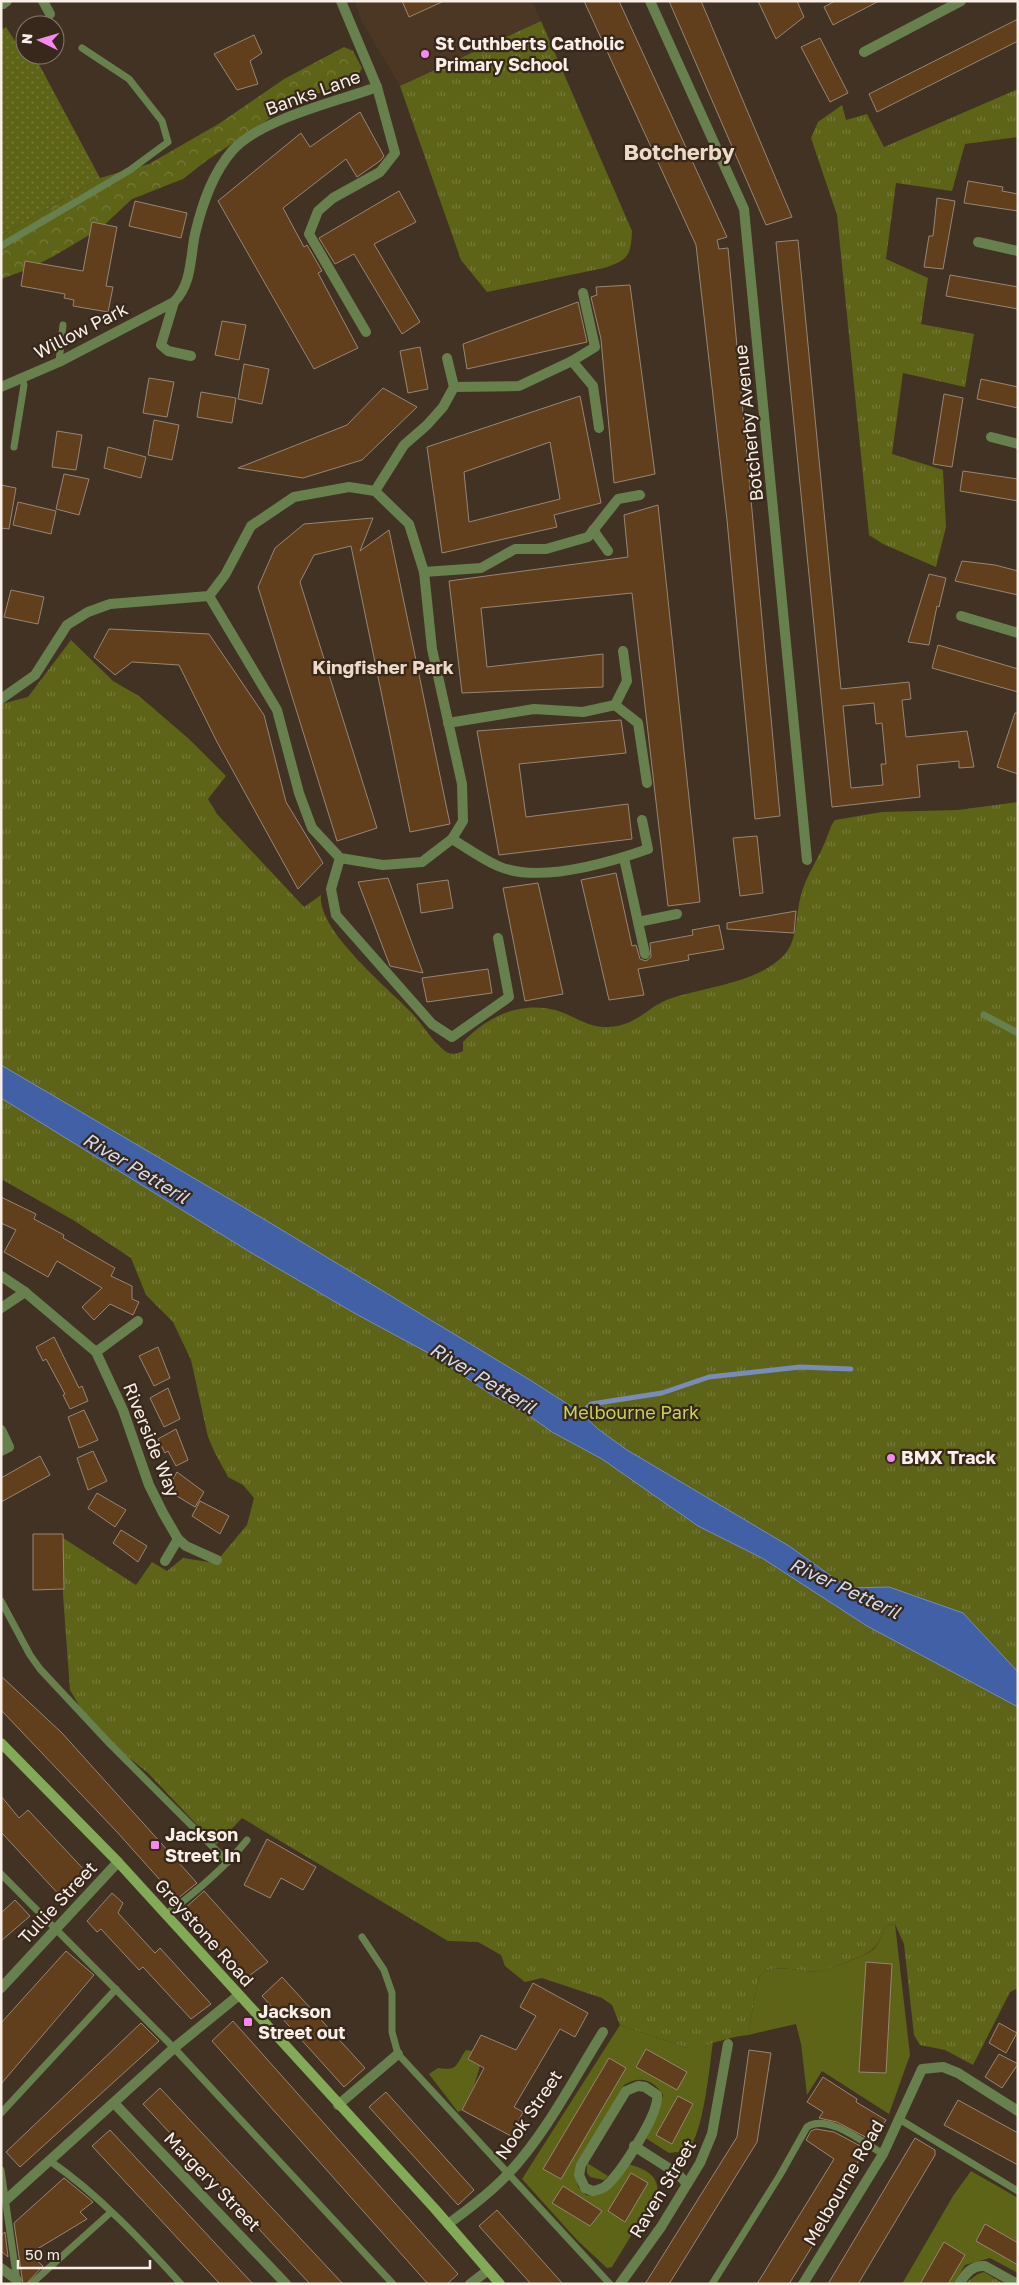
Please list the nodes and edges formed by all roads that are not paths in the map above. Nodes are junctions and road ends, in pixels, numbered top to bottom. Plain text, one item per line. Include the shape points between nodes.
1 (42, 1) edge
2 (341, 1) edge
3 (650, 1) edge
4 (961, 1) edge
5 (50, 14) dead end
6 (82, 48) dead end
7 (864, 52) dead end
8 (377, 88) junction
9 (978, 242) dead end
10 (1, 246) edge
11 (1018, 251) edge
12 (583, 293) dead end
13 (174, 302) junction
14 (63, 325) dead end
15 (366, 332) dead end
16 (191, 356) dead end
17 (447, 358) dead end
18 (572, 361) junction
19 (59, 362) junction
20 (22, 377) junction
21 (454, 387) junction
22 (1, 388) edge
23 (600, 428) dead end
24 (991, 437) dead end
25 (1018, 444) edge
26 (14, 447) dead end
27 (376, 491) junction
28 (640, 495) dead end
29 (593, 530) junction
30 (608, 551) dead end
31 (424, 572) junction
32 (210, 596) junction
33 (961, 616) dead end
34 (1018, 633) edge
35 (624, 651) dead end
36 (1, 698) edge
37 (615, 705) junction
38 (448, 724) junction
39 (647, 782) dead end
40 (642, 820) dead end
41 (452, 839) junction
42 (340, 858) junction
43 (624, 858) junction
44 (807, 860) dead end
45 (677, 914) dead end
46 (638, 922) junction
47 (498, 938) dead end
48 (645, 954) dead end
49 (984, 1015) dead end
50 (1018, 1033) edge
51 (1, 1276) edge
52 (24, 1292) junction
53 (1, 1308) edge
54 (138, 1321) dead end
55 (96, 1352) junction
56 (1, 1430) edge
57 (1, 1451) edge
58 (178, 1539) junction
59 (217, 1560) dead end
60 (164, 1561) dead end
61 (1, 1601) edge
62 (1, 1743) edge
63 (246, 1840) dead end
64 (118, 1862) junction
65 (228, 1862) junction
66 (1, 1874) edge
67 (165, 1915) junction
68 (56, 1930) junction
69 (362, 1937) dead end
70 (1, 1988) edge
71 (116, 1989) junction
72 (239, 1995) junction
73 (603, 2032) dead end
74 (728, 2044) dead end
75 (174, 2048) junction
76 (398, 2054) junction
77 (114, 2103) junction
78 (338, 2105) junction
79 (1018, 2112) edge
80 (1, 2113) edge
81 (900, 2119) junction
82 (634, 2146) junction
83 (883, 2154) junction
84 (50, 2161) junction
85 (1, 2170) edge
86 (507, 2175) junction
87 (687, 2184) junction
88 (1018, 2191) edge
89 (7, 2199) junction
90 (110, 2213) junction
91 (448, 2224) junction
92 (1, 2268) edge
93 (487, 2271) junction
94 (17, 2282) edge
95 (31, 2284) edge
96 (181, 2284) edge
97 (286, 2284) edge
98 (393, 2284) edge
99 (470, 2284) edge
100 (500, 2284) edge
101 (610, 2284) edge
102 (620, 2284) edge
103 (712, 2284) edge
104 (803, 2284) edge
105 (959, 2284) edge
106 (1017, 2284) edge

1 - 5 street
2 - 8 street, Banks Lane
3 - 44 street, Botcherby Avenue via 744,209
4 - 7 street
6 - 10 lane via 129,79 162,121 168,142 130,170
8 - 13 street, Banks Lane via 281,121 251,134 233,150 209,189 192,247 188,279 182,294
8 - 15 street via 395,153 380,172 333,198 318,211 309,234
9 - 11 street
12 - 18 street via 595,347
13 - 16 street via 161,345
13 - 19 street, Willow Park
14 - 19 lane
17 - 21 street
18 - 21 street via 519,386
18 - 23 street via 592,386
19 - 20 street, Willow Park
20 - 22 street, Willow Park
20 - 26 lane via 24,385
21 - 27 street via 443,407 404,445
24 - 25 street
27 - 31 street via 408,524
27 - 32 street via 349,487 294,497 251,526
28 - 29 street via 618,499
29 - 30 street
29 - 31 street via 588,537 546,549 515,549 481,568
31 - 38 street via 432,649
32 - 36 street via 110,604 88,612 67,626 35,675
32 - 42 street via 277,710 299,793 312,828
33 - 34 street
35 - 37 street via 627,681
37 - 38 street via 583,712 534,709
37 - 39 street via 638,723
38 - 41 street via 462,784 463,821
40 - 43 street via 648,849
41 - 42 street via 422,862 383,866
41 - 43 street via 499,867 530,874 557,872
42 - 47 street via 331,890 336,914 432,1024 452,1037 509,997
43 - 46 street
45 - 46 street
46 - 48 street
49 - 50 lane
51 - 52 street, Riverside Way
52 - 53 street
52 - 55 street, Riverside Way
54 - 55 street
55 - 58 street, Riverside Way via 123,1410 149,1485
56 - 57 street via 10,1447
58 - 59 street
58 - 60 street
61 - 65 lane via 40,1669
62 - 64 street, Greystone Road
63 - 65 lane
64 - 67 street, Greystone Road
64 - 68 street, Tullie Street
65 - 67 lane via 197,1892
66 - 68 lane
67 - 72 street, Greystone Road
68 - 70 street, Tullie Street
68 - 71 lane
69 - 76 lane via 384,1970 392,1992 392,2032
71 - 75 lane
71 - 80 lane
72 - 75 street
72 - 78 street, Greystone Road
73 - 86 street, Nook Street via 533,2146
74 - 87 street, Raven Street via 712,2134
75 - 77 street
75 - 98 lane
76 - 78 street
76 - 86 lane
77 - 84 street
77 - 97 street, Margery Street
78 - 91 street, Greystone Road
79 - 81 street, Melbourne Road via 958,2073 943,2067 922,2069
81 - 83 street, Melbourne Road
81 - 88 lane
82 - 82 street via 658,2102 651,2090 638,2086 626,2091 581,2165 579,2175 585,2188 593,2192 607,2186
82 - 87 street via 672,2170
83 - 103 lane via 824,2122 807,2127
83 - 104 street, Melbourne Road
84 - 89 street
84 - 90 lane
85 - 89 lane
86 - 91 street, Nook Street
86 - 101 lane
87 - 102 street, Raven Street
89 - 94 lane
90 - 95 lane
90 - 96 lane via 143,2242
91 - 93 street, Greystone Road
92 - 94 street
93 - 99 street
93 - 100 street, Greystone Road
105 - 106 street via 969,2270 980,2265

